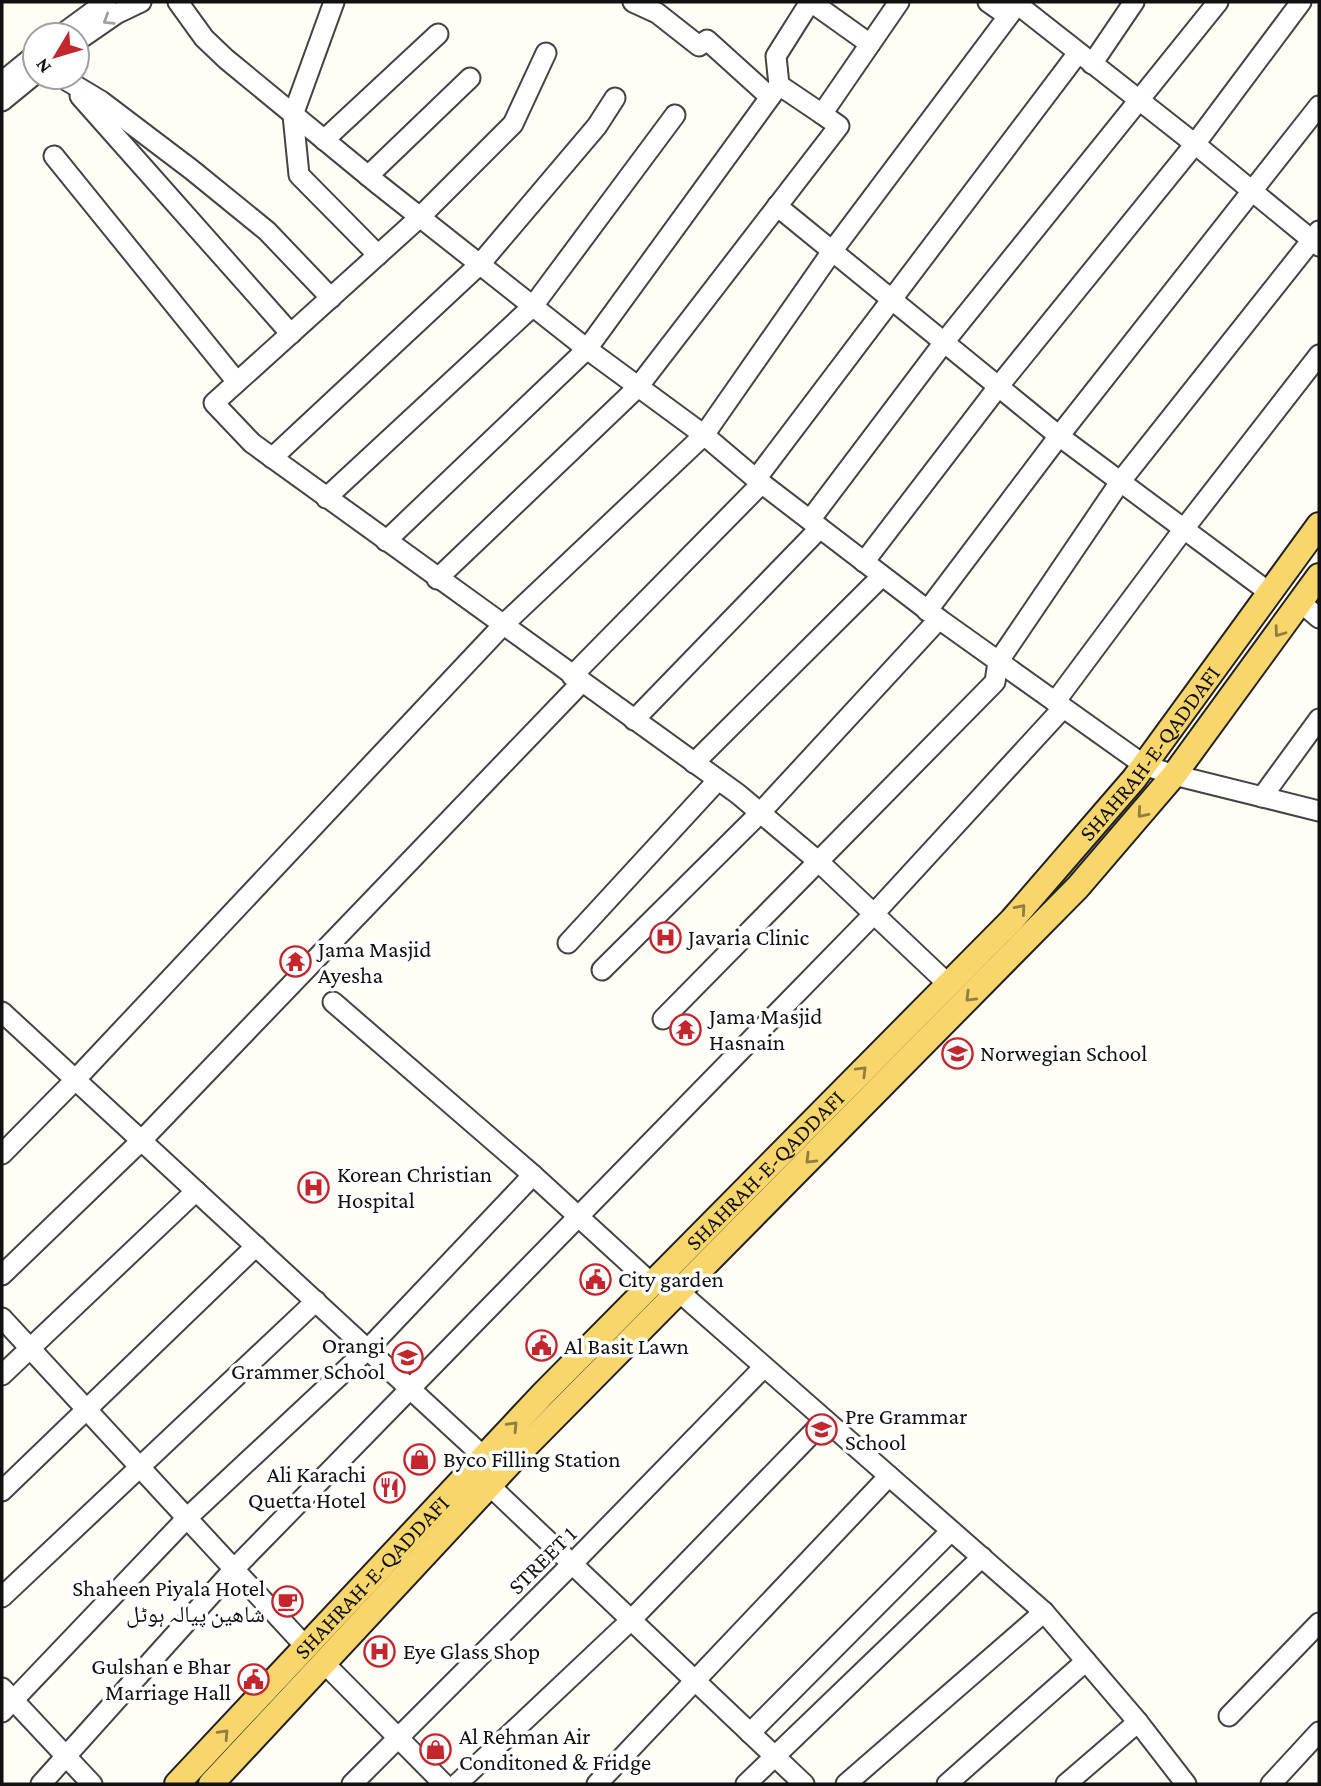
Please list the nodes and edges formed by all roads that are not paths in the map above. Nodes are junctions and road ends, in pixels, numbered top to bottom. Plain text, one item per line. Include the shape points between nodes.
1 (106, 2) edge
2 (141, 2) edge
3 (178, 2) edge
4 (334, 2) edge
5 (633, 2) edge
6 (810, 2) edge
7 (899, 2) edge
8 (988, 2) edge
9 (1134, 2) edge
10 (1218, 2) edge
11 (1301, 2) edge
12 (1015, 7) edge
13 (80, 21) edge
14 (91, 32) edge
15 (438, 34) dead end
16 (870, 44) junction
17 (546, 53) dead end
18 (1085, 58) junction
19 (21, 66) edge
20 (471, 78) dead end
21 (2, 82) edge
22 (21, 85) edge
23 (76, 91) edge
24 (85, 91) edge
25 (775, 91) junction
26 (615, 98) dead end
27 (1139, 99) junction
28 (2, 101) edge
29 (1319, 106) edge
30 (822, 114) junction
31 (293, 115) junction
32 (675, 115) dead end
33 (324, 140) junction
34 (1195, 144) junction
35 (54, 156) dead end
36 (368, 176) junction
37 (1254, 192) junction
38 (777, 206) junction
39 (420, 217) junction
40 (1317, 239) edge
41 (833, 250) junction
42 (377, 255) junction
43 (480, 264) junction
44 (331, 298) junction
45 (891, 300) junction
46 (533, 306) junction
47 (291, 334) junction
48 (945, 341) junction
49 (587, 349) junction
50 (1319, 355) edge
51 (237, 382) junction
52 (638, 387) junction
53 (998, 387) junction
54 (704, 435) junction
55 (1059, 436) junction
56 (272, 458) junction
57 (759, 481) junction
58 (1120, 482) junction
59 (327, 498) junction
60 (815, 524) junction
61 (1319, 525) edge
62 (1184, 530) junction
63 (386, 541) junction
64 (864, 562) junction
65 (883, 576) junction
66 (1319, 576) edge
67 (437, 579) junction
68 (1270, 593) junction
69 (1300, 603) junction
70 (933, 615) junction
71 (1319, 618) edge
72 (503, 625) junction
73 (998, 662) junction
74 (577, 680) junction
75 (1059, 705) junction
76 (1319, 719) edge
77 (634, 720) junction
78 (694, 763) junction
79 (1144, 765) junction
80 (1174, 775) junction
81 (718, 780) junction
82 (1262, 797) junction
83 (1319, 811) edge
84 (760, 813) junction
85 (819, 862) junction
86 (875, 913) junction
87 (568, 943) dead end
88 (602, 970) dead end
89 (948, 984) junction
90 (333, 1002) dead end
91 (3, 1014) edge
92 (663, 1019) dead end
93 (75, 1080) junction
94 (142, 1140) junction
95 (2, 1154) edge
96 (533, 1175) junction
97 (196, 1191) junction
98 (578, 1217) junction
99 (257, 1246) junction
100 (2, 1275) edge
101 (655, 1279) junction
102 (678, 1292) junction
103 (316, 1301) junction
104 (2, 1318) edge
105 (29, 1348) junction
106 (368, 1349) junction
107 (764, 1367) junction
108 (2, 1375) edge
109 (410, 1388) junction
110 (86, 1410) junction
111 (824, 1420) junction
112 (484, 1457) junction
113 (139, 1466) junction
114 (889, 1476) junction
115 (489, 1485) junction
116 (2, 1492) edge
117 (187, 1518) junction
118 (951, 1531) junction
119 (982, 1557) junction
120 (572, 1564) junction
121 (234, 1569) junction
122 (2, 1597) edge
123 (1044, 1612) junction
124 (631, 1620) junction
125 (1319, 1623) edge
126 (315, 1655) junction
127 (1086, 1661) junction
128 (695, 1681) junction
129 (6, 1700) edge
130 (1230, 1716) dead end
131 (1138, 1722) junction
132 (1319, 1732) edge
133 (750, 1733) junction
134 (398, 1738) junction
135 (67, 1757) junction
136 (776, 1758) junction
137 (1181, 1783) edge
138 (41, 1784) edge
139 (92, 1784) edge
140 (177, 1784) edge
141 (211, 1784) edge
142 (352, 1784) edge
143 (444, 1784) edge
144 (457, 1784) edge
145 (597, 1784) edge
146 (746, 1784) edge
147 (804, 1784) edge
148 (846, 1784) edge
149 (947, 1784) edge
150 (1066, 1784) edge
151 (1271, 1784) edge

1 - 13 street
2 -> 14 street
3 - 31 street via 204,38
4 - 31 street
5 - 25 street via 657,13 699,47 707,40
6 - 16 street
6 - 25 street via 776,56
7 - 16 street
8 - 12 street
9 - 18 street
10 - 27 street
11 - 34 street
12 - 18 street
12 - 41 street
15 - 33 street
16 - 30 street
17 - 39 street via 513,124
18 - 27 street
18 - 45 street
19 - 21 street
20 - 36 street
22 - 28 street
23 - 47 street
24 - 44 street via 267,231
25 - 30 street
25 - 49 street
26 - 43 street via 597,126
27 - 34 street
27 - 48 street
29 - 37 street
30 - 38 street via 839,126
31 - 33 street
31 - 42 street via 299,175
32 - 46 street
33 - 36 street
34 - 37 street
34 - 53 street
35 - 51 street
36 - 39 street
37 - 40 street
37 - 55 street
38 - 41 street
38 - 52 street
39 - 42 street
39 - 43 street
40 - 58 street
41 - 45 street
41 - 54 street
42 - 44 street
43 - 46 street
43 - 56 street
44 - 47 street
45 - 48 street
45 - 57 street
46 - 49 street
46 - 59 street
47 - 51 street
48 - 53 street
48 - 60 street
49 - 52 street
49 - 63 street
50 - 62 street
51 - 56 street via 214,403
52 - 54 street
52 - 67 street
53 - 55 street
53 - 64 street
54 - 57 street
54 - 72 street
55 - 58 street
55 - 70 street
56 - 59 street
57 - 60 street
57 - 74 street
58 - 62 street
58 - 73 street
59 - 63 street
60 - 64 street
60 - 77 street
61 - 68 main road, SHAHRAH-E-QADDAFI
62 - 68 street
62 - 75 street
63 - 67 street
64 - 65 street
65 - 70 street
65 - 78 street
66 - 69 main road, SHAHRAH-E-QADDAFI
67 - 72 street
68 - 79 main road, SHAHRAH-E-QADDAFI
69 - 71 street
69 -> 80 main road, SHAHRAH-E-QADDAFI
70 - 73 street
70 - 84 street
72 - 74 street
72 - 93 street
73 - 75 street
73 - 85 street via 995,682
74 - 77 street
74 - 94 street
75 - 79 street
75 - 86 street
76 - 82 street
77 - 78 street
78 - 81 street
79 - 80 street
89 -> 79 main road, SHAHRAH-E-QADDAFI via 1012,920
80 - 82 street
80 -> 102 main road, SHAHRAH-E-QADDAFI via 1078,887
81 - 84 street
81 - 87 street
82 - 83 street
84 - 85 street
84 - 88 street
85 - 86 street
85 - 92 street
86 - 89 street
86 - 98 street
101 -> 89 main road, SHAHRAH-E-QADDAFI
90 - 96 street
91 - 93 street
93 - 94 street
93 - 95 street
94 - 97 street
94 - 100 street
96 - 98 street
96 - 106 street
97 - 99 street
97 - 105 street
98 - 101 street
98 - 109 street
99 - 103 street
99 - 110 street
101 - 102 street
112 -> 101 main road, SHAHRAH-E-QADDAFI
102 - 107 street
102 - 115 main road, SHAHRAH-E-QADDAFI
103 - 106 street
103 - 113 street
104 - 105 street
105 - 108 street
105 - 110 street
106 - 109 street
106 - 117 street
107 - 111 street
107 - 120 street, STREET 1
109 - 112 street
109 - 121 street
110 - 113 street
110 - 116 street
111 - 114 street
111 - 124 street
112 - 126 main road, SHAHRAH-E-QADDAFI
113 - 117 street
113 - 122 street
114 - 118 street
114 - 128 street
115 - 120 street
115 - 126 main road, SHAHRAH-E-QADDAFI
117 - 121 street
117 - 129 street
118 - 119 street
118 - 133 street
119 - 123 street
119 - 136 street
120 - 124 street
120 - 134 street, STREET 1
121 - 126 street
121 - 135 street
123 - 127 street
123 - 148 street
124 - 128 street
124 - 144 street
125 - 130 street
126 - 134 street
140 -> 126 main road, SHAHRAH-E-QADDAFI
126 - 141 main road, SHAHRAH-E-QADDAFI
127 - 131 street
127 - 149 street
128 - 133 street
128 - 145 street
129 - 135 street
131 - 137 street
131 - 150 street
132 - 151 street
133 - 136 street
134 - 142 street, STREET 1
134 - 143 street
135 - 138 street
135 - 139 street
136 - 146 street
136 - 147 street

